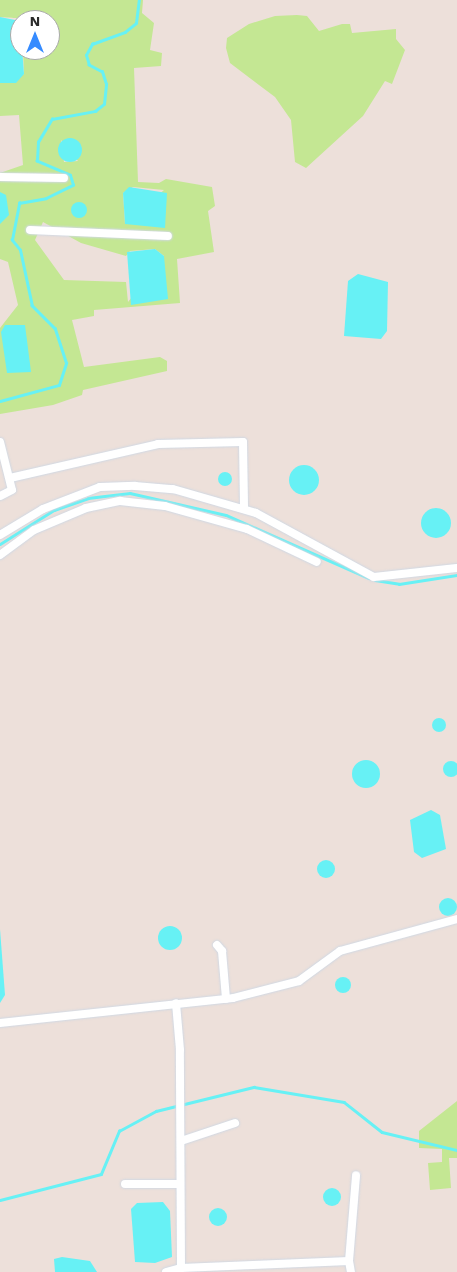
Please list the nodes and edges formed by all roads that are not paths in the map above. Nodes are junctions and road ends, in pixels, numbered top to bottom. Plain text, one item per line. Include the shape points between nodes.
1 (0, 177) edge
2 (64, 178) dead end
3 (30, 230) dead end
4 (168, 236) dead end
5 (0, 442) edge
6 (10, 478) junction
7 (0, 496) edge
8 (244, 509) junction
9 (0, 535) edge
10 (0, 554) edge
11 (317, 562) dead end
12 (457, 568) edge
13 (457, 919) edge
14 (217, 945) dead end
15 (226, 999) junction
16 (176, 1003) junction
17 (0, 1023) edge
18 (235, 1123) dead end
19 (180, 1141) junction
20 (356, 1175) dead end
21 (125, 1184) dead end
22 (180, 1184) junction
23 (349, 1261) junction
24 (180, 1268) junction
25 (166, 1272) edge
26 (351, 1272) edge

1 - 2 street
3 - 4 street
5 - 6 street
6 - 7 street via 10,492
6 - 8 street via 158,444 243,442
8 - 9 street via 173,489 100,487 43,509
8 - 12 street via 295,531 374,577
10 - 11 street via 34,530 86,508 120,501 166,506 247,530
13 - 15 street via 360,944 330,957 300,981
14 - 15 street via 222,951
15 - 16 street
16 - 17 street
16 - 19 street
18 - 19 street
19 - 22 street
20 - 23 street
21 - 22 street
22 - 24 street
23 - 24 street
23 - 26 street
24 - 25 street

